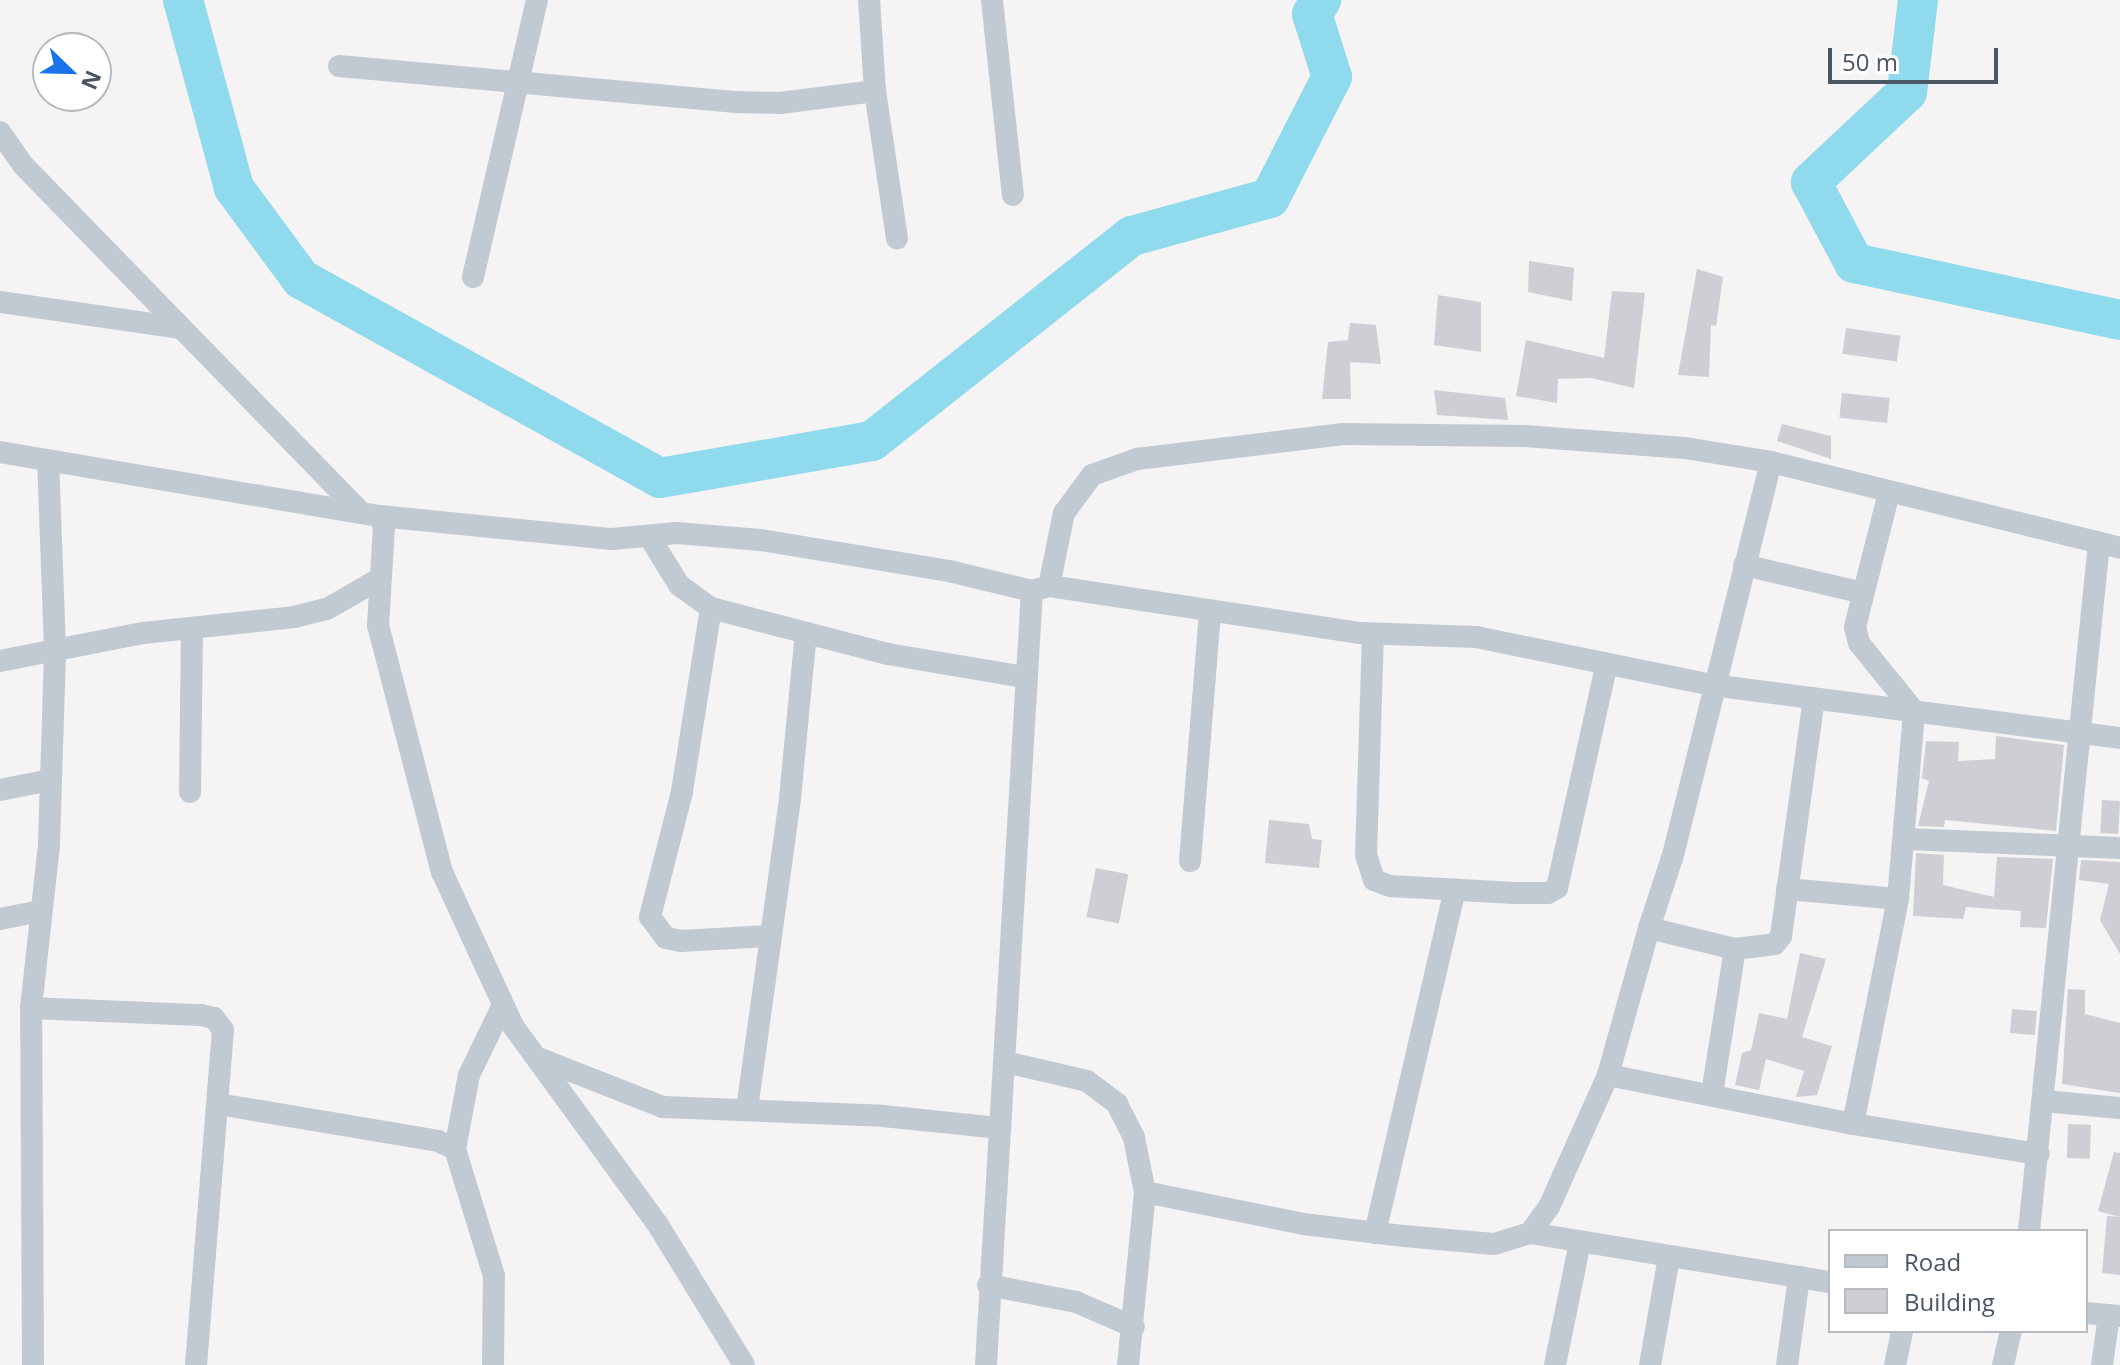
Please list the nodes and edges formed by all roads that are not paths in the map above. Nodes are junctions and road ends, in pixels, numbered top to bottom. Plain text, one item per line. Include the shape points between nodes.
1 (537, 0) edge
2 (869, 0) edge
3 (992, 0) edge
4 (339, 66) dead end
5 (516, 83) junction
6 (875, 91) junction
7 (0, 132) edge
8 (1013, 195) dead end
9 (897, 238) dead end
10 (473, 277) dead end
11 (0, 302) edge
12 (181, 328) junction
13 (0, 452) edge
14 (48, 462) junction
15 (1771, 462) junction
16 (1889, 493) junction
17 (370, 513) junction
18 (649, 536) junction
19 (2110, 546) edge
20 (1744, 565) junction
21 (381, 578) junction
22 (1040, 589) junction
23 (1863, 593) junction
24 (711, 608) junction
25 (1210, 613) junction
26 (192, 628) junction
27 (806, 633) junction
28 (1373, 634) junction
29 (55, 649) junction
30 (0, 661) edge
31 (1607, 663) junction
32 (1024, 677) junction
33 (1712, 685) junction
34 (1814, 698) junction
35 (1914, 711) junction
36 (2082, 734) junction
37 (2120, 738) edge
38 (50, 780) junction
39 (0, 790) edge
40 (190, 792) dead end
41 (1906, 839) junction
42 (2070, 844) junction
43 (2120, 848) edge
44 (1190, 861) dead end
45 (1455, 889) junction
46 (1787, 889) junction
47 (1898, 899) junction
48 (40, 911) junction
49 (0, 919) edge
50 (1649, 928) junction
51 (769, 936) junction
52 (1735, 949) junction
53 (502, 1007) junction
54 (31, 1008) junction
55 (537, 1057) junction
56 (1005, 1062) junction
57 (1608, 1075) junction
58 (1712, 1094) junction
59 (2044, 1101) junction
60 (218, 1104) junction
61 (2120, 1108) edge
62 (747, 1109) junction
63 (1853, 1124) junction
64 (1000, 1128) junction
65 (455, 1149) junction
66 (2039, 1154) junction
67 (1145, 1192) junction
68 (2029, 1229) edge
69 (1375, 1233) junction
70 (1530, 1233) junction
71 (1580, 1242) junction
72 (1669, 1257) junction
73 (1799, 1277) junction
74 (1828, 1282) edge
75 (988, 1285) junction
76 (2088, 1313) edge
77 (2115, 1315) edge
78 (1134, 1327) junction
79 (1902, 1333) edge
80 (2011, 1333) edge
81 (33, 1365) edge
82 (196, 1365) edge
83 (493, 1365) edge
84 (744, 1365) edge
85 (986, 1365) edge
86 (1128, 1365) edge
87 (1555, 1365) edge
88 (1650, 1365) edge
89 (1787, 1365) edge
90 (1895, 1365) edge
91 (2003, 1365) edge
92 (2102, 1365) edge

1 - 5 street
2 - 6 street
3 - 8 street
4 - 5 street
5 - 6 street via 780,103
5 - 10 street
6 - 9 street
7 - 12 street via 23,165
11 - 12 street
12 - 17 street
13 - 14 street
14 - 17 street
14 - 29 street
15 - 16 street
15 - 20 street
15 - 22 street via 1685,448 1524,436 1358,434 1137,459 1092,475 1078,489 1064,513
16 - 19 street
16 - 23 street
17 - 18 street via 612,539
17 - 21 street
18 - 22 street via 761,540
18 - 24 street via 679,585
19 - 36 street
20 - 23 street
20 - 33 street
21 - 26 street via 327,609
21 - 53 street via 378,625 442,872
22 - 25 street
22 - 32 street
23 - 35 street via 1856,635
24 - 27 street
24 - 51 street via 682,792 650,917 666,938 681,941
25 - 28 street
25 - 44 street
26 - 29 street
26 - 40 street
27 - 32 street
27 - 51 street via 790,798
28 - 31 street via 1476,637
28 - 45 street via 1366,855 1374,880
29 - 30 street
29 - 38 street
31 - 33 street
31 - 45 street via 1562,882 1548,893
32 - 56 street
33 - 34 street
33 - 50 street via 1672,858
34 - 35 street
34 - 46 street
35 - 36 street
35 - 41 street
36 - 37 street
36 - 42 street
38 - 39 street
38 - 48 street
41 - 42 street
41 - 47 street
42 - 43 street
42 - 59 street
45 - 69 street
46 - 47 street
46 - 52 street via 1781,936 1775,944
47 - 63 street
48 - 49 street
48 - 54 street
50 - 52 street
50 - 57 street
51 - 62 street
52 - 58 street
53 - 55 street
53 - 65 street via 469,1075
54 - 60 street via 214,1018 223,1030
54 - 81 street
55 - 62 street via 663,1107
55 - 84 street via 658,1225
56 - 64 street
56 - 67 street via 1087,1081 1117,1104 1134,1138
57 - 58 street
57 - 70 street via 1549,1207
58 - 63 street
59 - 61 street
59 - 66 street
60 - 65 street via 438,1141
60 - 82 street
62 - 64 street
63 - 66 street
64 - 75 street
65 - 83 street via 494,1276
66 - 68 street
67 - 69 street
67 - 78 street
69 - 70 street via 1494,1244
70 - 71 street
71 - 72 street
71 - 87 street
72 - 73 street
72 - 88 street
73 - 74 street
73 - 89 street
75 - 78 street via 1076,1302
75 - 85 street
76 - 77 street
77 - 92 street
78 - 86 street
79 - 90 street
80 - 91 street

